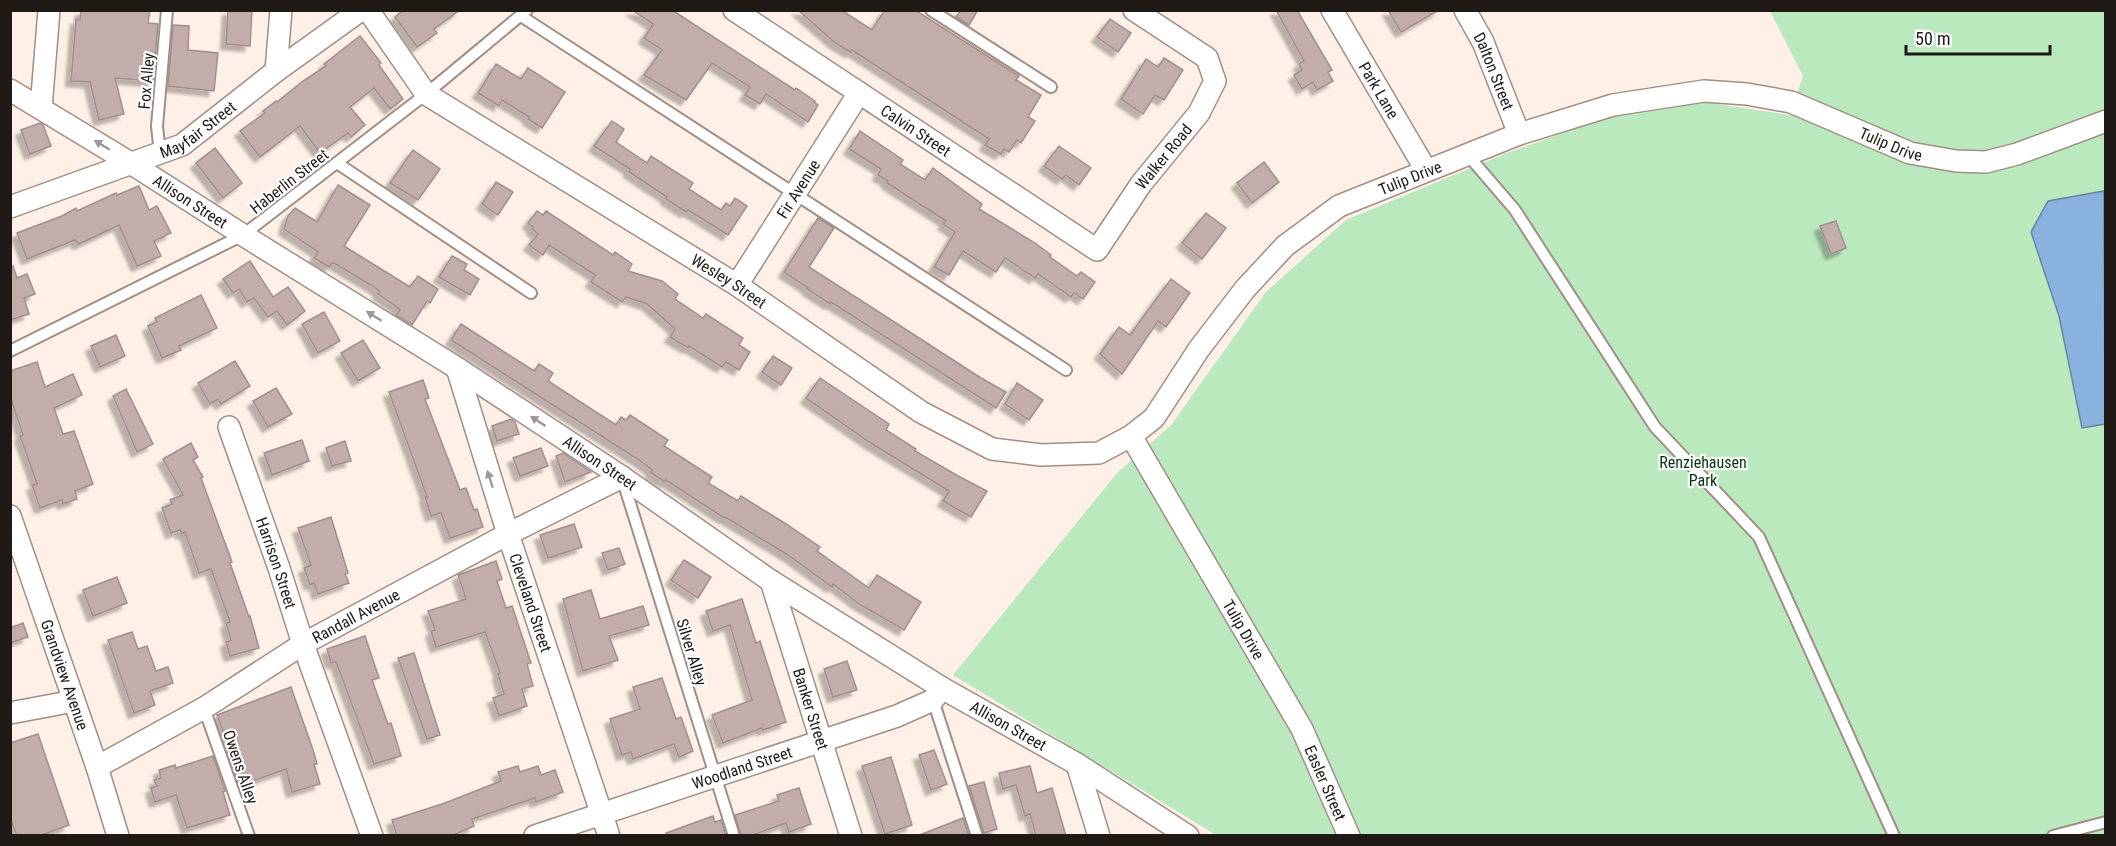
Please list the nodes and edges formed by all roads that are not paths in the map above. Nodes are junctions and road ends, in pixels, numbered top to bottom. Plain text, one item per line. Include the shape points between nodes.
1 (49, 10) edge
2 (167, 10) edge
3 (282, 10) edge
4 (361, 10) edge
5 (368, 10) edge
6 (734, 10) edge
7 (931, 10) edge
8 (1134, 10) edge
9 (1332, 10) edge
10 (1465, 10) edge
11 (524, 13) edge
12 (276, 71) junction
13 (1051, 87) dead end
14 (10, 90) edge
15 (859, 93) junction
16 (426, 94) junction
17 (41, 108) junction
18 (2106, 121) edge
19 (1519, 134) junction
20 (160, 154) junction
21 (1467, 154) junction
22 (337, 162) junction
23 (132, 164) junction
24 (1426, 170) junction
25 (795, 194) junction
26 (10, 207) edge
27 (243, 236) junction
28 (1097, 250) joint
29 (737, 285) junction
30 (531, 293) dead end
31 (10, 351) edge
32 (457, 368) junction
33 (1066, 370) dead end
34 (229, 427) dead end
35 (1131, 436) junction
36 (622, 477) junction
37 (10, 516) edge
38 (508, 534) junction
39 (771, 580) junction
40 (303, 644) junction
41 (937, 694) junction
42 (74, 701) junction
43 (204, 708) junction
44 (10, 713) edge
45 (1302, 729) joint
46 (821, 742) junction
47 (1077, 764) junction
48 (97, 767) junction
49 (715, 776) junction
50 (601, 813) junction
51 (2106, 822) edge
52 (118, 836) edge
53 (249, 836) edge
54 (372, 836) edge
55 (535, 836) edge
56 (609, 836) edge
57 (734, 836) edge
58 (851, 836) edge
59 (977, 836) edge
60 (1099, 836) edge
61 (1188, 836) edge
62 (1349, 836) edge
63 (1894, 836) edge
64 (2054, 836) edge

1 - 17 street
2 - 20 lane, Fox Alley via 157,126
3 - 12 street
4 - 12 street, Mayfair Street
5 - 16 street, Wesley Street
6 - 15 street, Calvin Street
7 - 13 lane
8 - 28 street, Walker Road via 1207,57 1215,81 1199,113 1141,184
9 - 24 street, Park Lane
10 - 19 street, Dalton Street via 1483,42
11 - 16 lane, Haberlin Street
11 - 25 lane
12 - 20 street, Mayfair Street via 182,145
14 - 17 street, Allison Street
15 - 25 street, Fir Avenue
15 - 28 street, Calvin Street
16 - 22 lane, Haberlin Street
16 - 29 street, Wesley Street
23 -> 17 street, Allison Street
18 - 19 street, Tulip Drive via 1986,162 1910,153 1791,102 1715,92 1613,105
19 - 21 street, Tulip Drive
20 - 23 street, Mayfair Street
21 - 24 street, Tulip Drive
21 - 63 lane via 1515,210 1655,427 1758,537
22 - 27 lane, Haberlin Street
22 - 30 lane
23 - 26 street, Mayfair Street
23 - 27 street, Allison Street
24 - 35 street, Tulip Drive via 1339,206 1285,246 1245,289 1199,349 1154,418
25 - 29 street, Fir Avenue
25 - 33 lane
27 - 31 lane, Haberlin Street
32 -> 27 street, Allison Street
29 - 35 street, Wesley Street via 921,412 992,449 1075,456 1099,453
36 -> 32 street, Allison Street
38 -> 32 street, Cleveland Street
34 - 40 street, Harrison Street
35 - 45 street, Tulip Drive
36 - 38 street, Randall Avenue
36 - 39 street, Allison Street
36 - 49 lane, Silver Alley
37 - 42 street, Grandview Avenue
38 - 40 street, Randall Avenue
38 - 50 street, Cleveland Street
39 - 41 street, Allison Street
39 - 46 street, Banker Street
40 - 43 street, Randall Avenue
40 - 54 street, Harrison Street
41 - 46 street, Woodland Street via 897,716
41 - 47 street, Allison Street
41 - 59 lane
42 - 44 street
42 - 48 street, Grandview Avenue
43 - 48 street, Randall Avenue
43 - 53 lane, Owens Alley
45 - 62 street, Easler Street
46 - 49 street, Woodland Street
46 - 58 street, Banker Street
47 - 60 street
47 - 61 street, Allison Street
48 - 52 street, Grandview Avenue
49 - 50 street, Woodland Street
49 - 57 lane, Silver Alley
50 - 55 street, Woodland Street
50 - 56 street, Cleveland Street
51 - 64 lane

